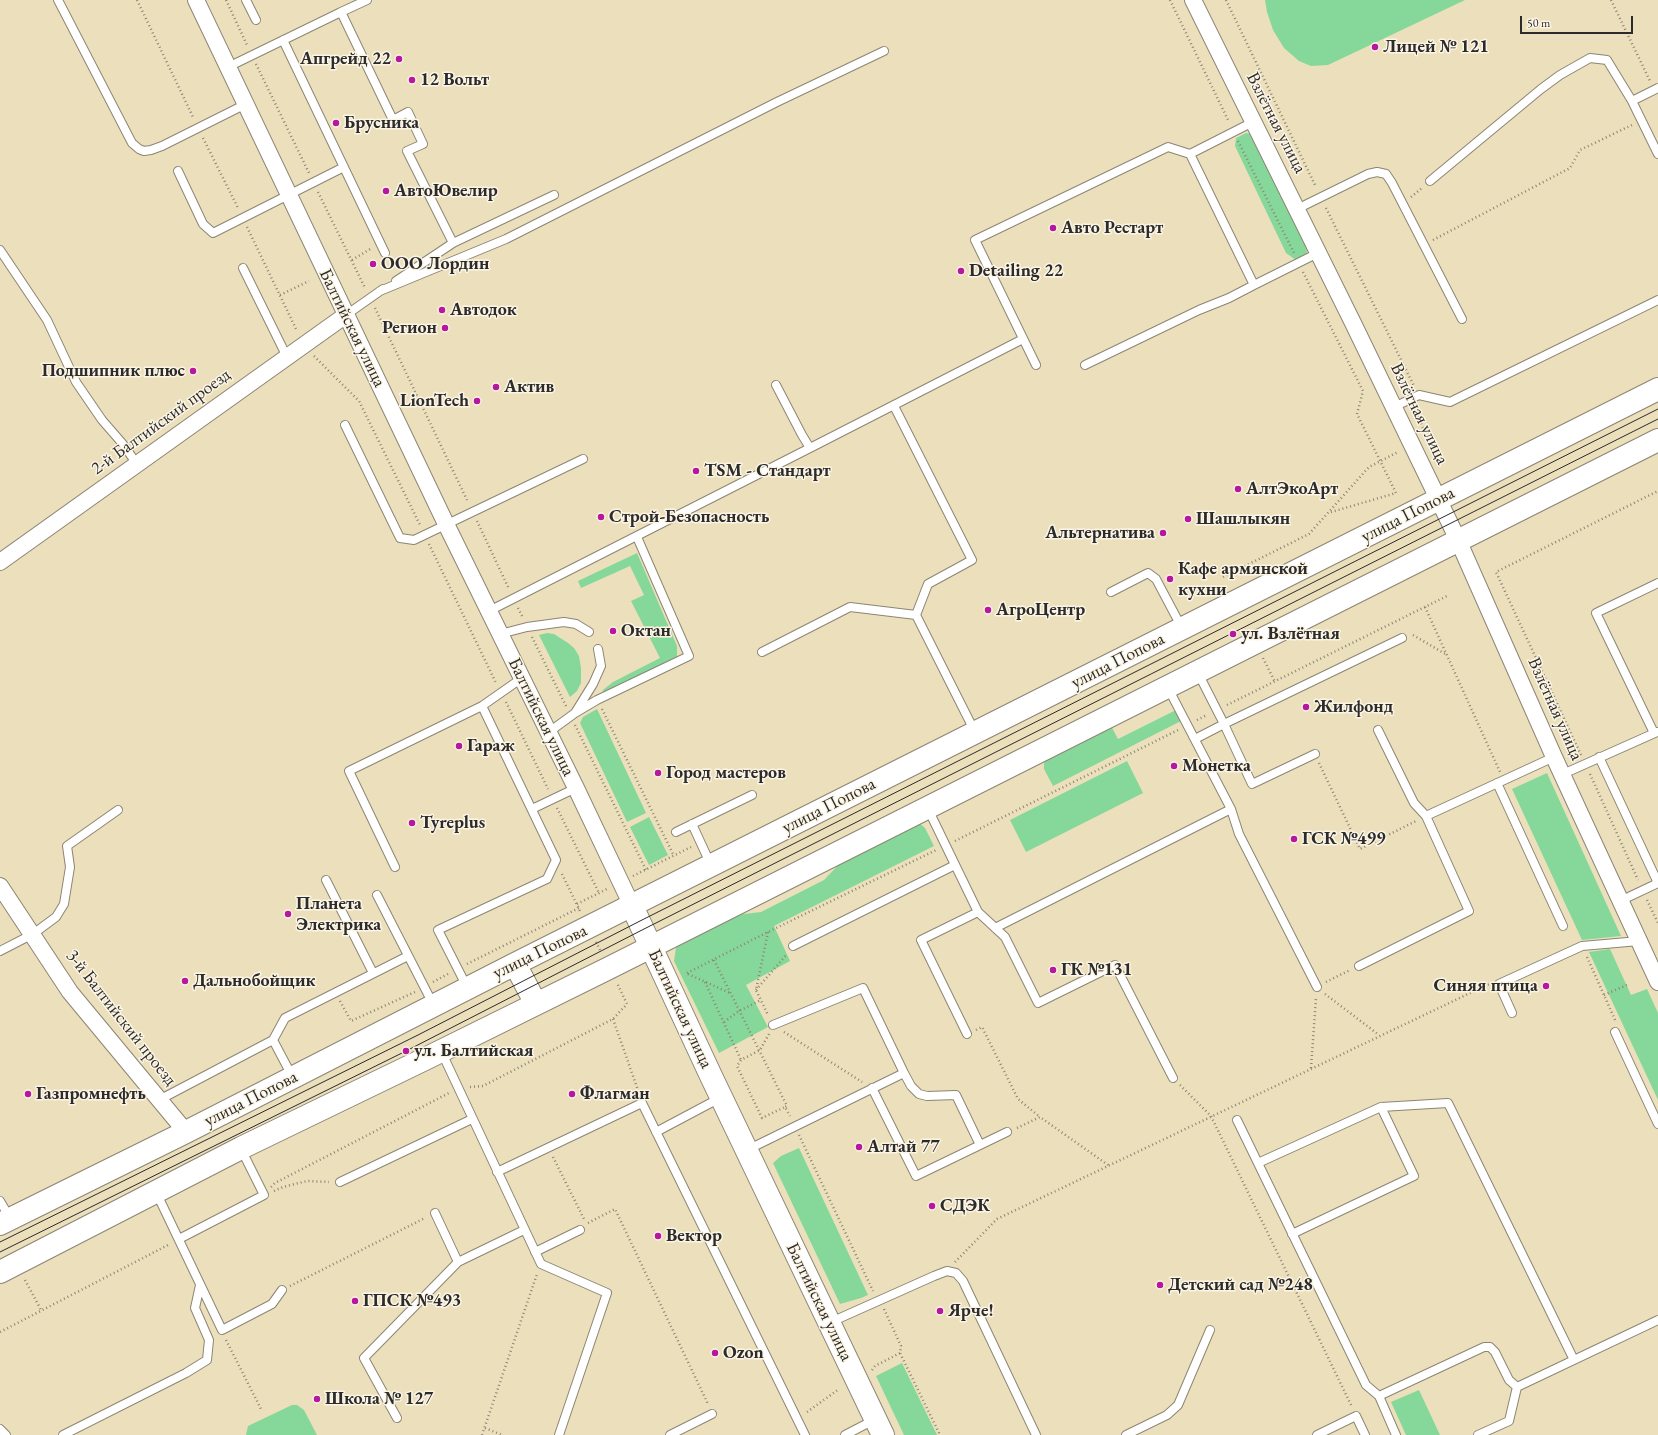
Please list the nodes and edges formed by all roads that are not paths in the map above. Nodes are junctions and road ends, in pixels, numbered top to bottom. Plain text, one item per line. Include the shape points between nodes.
1 (58, 0) edge
2 (196, 0) edge
3 (246, 0) edge
4 (367, 0) edge
5 (1193, 0) edge
6 (341, 12) junction
7 (256, 20) dead end
8 (283, 40) junction
9 (884, 50) dead end
10 (228, 67) junction
11 (1656, 89) edge
12 (1632, 101) junction
13 (246, 104) junction
14 (1253, 122) junction
15 (1190, 154) junction
16 (1658, 154) edge
17 (344, 167) junction
18 (178, 171) dead end
19 (1430, 181) road end
20 (288, 194) junction
21 (554, 195) dead end
22 (1297, 210) junction
23 (453, 243) junction
24 (0, 250) edge
25 (385, 253) dead end
26 (1318, 253) junction
27 (243, 268) dead end
28 (1254, 285) junction
29 (380, 291) junction
30 (1658, 300) edge
31 (346, 315) junction
32 (1462, 319) dead end
33 (1023, 340) junction
34 (287, 357) junction
35 (1036, 365) dead end
36 (1085, 365) dead end
37 (776, 384) dead end
38 (1658, 389) edge
39 (894, 406) junction
40 (1394, 408) junction
41 (346, 425) dead end
42 (1658, 440) edge
43 (810, 448) junction
44 (583, 459) dead end
45 (137, 464) junction
46 (1439, 499) junction
47 (446, 524) junction
48 (637, 537) junction
49 (1458, 540) junction
50 (0, 562) edge
51 (1658, 583) edge
52 (1111, 592) dead end
53 (489, 611) junction
54 (916, 615) junction
55 (1182, 628) junction
56 (588, 632) dead end
57 (500, 634) junction
58 (1402, 638) dead end
59 (598, 650) dead end
60 (762, 652) dead end
61 (1197, 672) junction
62 (522, 678) junction
63 (1168, 687) junction
64 (482, 706) junction
65 (573, 714) junction
66 (1224, 724) junction
67 (1378, 730) dead end
68 (549, 732) junction
69 (975, 732) junction
70 (1656, 732) edge
71 (1195, 739) junction
72 (1315, 754) road end
73 (1554, 757) junction
74 (1599, 757) junction
75 (1563, 774) junction
76 (1497, 783) junction
77 (576, 788) junction
78 (752, 795) dead end
79 (928, 808) junction
80 (532, 809) junction
81 (1231, 809) junction
82 (118, 810) dead end
83 (1426, 816) junction
84 (692, 824) junction
85 (676, 832) dead end
86 (955, 865) junction
87 (712, 866) junction
88 (395, 867) dead end
89 (326, 880) dead end
90 (1658, 883) edge
91 (0, 886) edge
92 (377, 895) dead end
93 (1620, 901) junction
94 (632, 906) junction
95 (978, 912) junction
96 (1563, 926) dead end
97 (995, 928) junction
98 (33, 934) junction
99 (1640, 941) junction
100 (793, 946) road end
101 (651, 947) junction
102 (0, 952) edge
103 (408, 956) junction
104 (515, 964) junction
105 (1358, 966) road end
106 (373, 974) junction
107 (1658, 982) edge
108 (1316, 987) road end
109 (468, 988) junction
110 (536, 1004) junction
111 (434, 1005) junction
112 (1512, 1013) dead end
113 (773, 1025) road end
114 (1615, 1032) dead end
115 (967, 1034) road end
116 (273, 1040) junction
117 (441, 1051) junction
118 (904, 1073) junction
119 (292, 1077) junction
120 (1173, 1078) road end
121 (872, 1088) junction
122 (721, 1097) junction
123 (159, 1100) junction
124 (1381, 1107) junction
125 (1656, 1113) edge
126 (472, 1119) junction
127 (1237, 1120) dead end
128 (1658, 1124) edge
129 (186, 1132) junction
130 (656, 1132) junction
131 (1007, 1132) road end
132 (980, 1145) junction
133 (240, 1148) junction
134 (747, 1150) junction
135 (1258, 1163) junction
136 (497, 1172) junction
137 (340, 1182) road end
138 (156, 1191) junction
139 (434, 1213) road end
140 (3, 1215) edge
141 (524, 1230) junction
142 (580, 1230) dead end
143 (1292, 1234) junction
144 (179, 1239) junction
145 (535, 1252) junction
146 (458, 1262) junction
147 (0, 1272) edge
148 (200, 1285) junction
149 (282, 1290) road end
150 (1658, 1320) edge
151 (829, 1323) junction
152 (1210, 1330) dead end
153 (1574, 1360) junction
154 (1517, 1387) junction
155 (1379, 1396) junction
156 (712, 1414) road end
157 (397, 1418) dead end
158 (879, 1427) edge
159 (0, 1429) edge
160 (6, 1435) edge
161 (63, 1435) edge
162 (559, 1435) edge
163 (670, 1435) edge
164 (805, 1435) edge
165 (845, 1435) edge
166 (1036, 1435) edge
167 (1126, 1435) edge
168 (1317, 1435) edge
169 (1365, 1435) edge
170 (1396, 1435) edge
171 (1478, 1435) edge

1 - 13 lane via 132,143 139,149 144,151 156,148
2 - 10 street, Балтийская улица
3 - 7 lane
4 - 6 lane
5 - 14 street, Взлётная улица
6 - 8 lane
6 - 23 lane via 393,120 408,112 423,144 407,152
8 - 10 lane
8 - 17 lane
9 - 29 lane via 506,239
10 - 13 street, Балтийская улица
11 - 12 lane
12 - 16 lane
12 - 19 lane via 1607,60 1590,58 1541,89
13 - 20 street, Балтийская улица
14 - 15 lane
14 - 22 street, Взлётная улица
15 - 28 lane
15 - 33 lane via 1168,147 975,240
17 - 20 lane
17 - 25 lane
18 - 20 lane via 203,224 213,233
20 - 31 street, Балтийская улица
21 - 23 lane
22 - 26 street, Взлётная улица
22 - 32 lane via 1368,174 1386,174
23 - 29 lane
24 - 45 lane via 47,320 76,382
26 - 28 lane
26 - 40 street, Взлётная улица
27 - 34 lane
28 - 36 lane
29 - 31 lane
30 - 40 lane via 1450,402 1419,395
31 - 34 street, 2-й Балтийский проезд
31 - 47 street, Балтийская улица
33 - 35 lane
33 - 39 lane
34 - 45 street, 2-й Балтийский проезд
37 - 43 lane
38 - 46 main road, улица Попова
39 - 43 lane
39 - 54 lane via 972,560 928,584
40 - 46 street, Взлётная улица
41 - 47 lane via 400,538 414,540
42 - 49 main road
43 - 48 lane
44 - 47 lane
45 - 50 street, 2-й Балтийский проезд
46 - 49 street, Взлётная улица
46 - 55 main road, улица Попова
47 - 53 street, Балтийская улица
48 - 53 lane
48 - 65 lane via 689,656
49 - 61 main road
49 - 73 street, Взлётная улица
51 - 70 lane via 1596,613
52 - 55 lane via 1148,573 1156,579
53 - 57 street, Балтийская улица
54 - 60 lane via 850,607
54 - 69 lane
55 - 69 main road, улица Попова
56 - 57 lane via 576,624 564,622
57 - 62 street, Балтийская улица
58 - 66 lane
59 - 65 lane via 601,666 593,684
61 - 63 main road
61 - 66 lane
62 - 64 lane
62 - 68 street, Балтийская улица
63 - 71 lane
63 - 79 main road
64 - 80 lane
64 - 88 lane via 349,771
65 - 68 lane
66 - 71 lane
66 - 72 lane via 1252,784
67 - 83 lane via 1414,803
68 - 77 street, Балтийская улица
69 - 87 main road, улица Попова
70 - 74 lane
71 - 81 lane
73 - 75 street, Взлётная улица
73 - 76 lane
74 - 75 lane
74 - 90 lane
75 - 93 street, Взлётная улица
76 - 83 lane
76 - 96 lane
77 - 80 lane
77 - 94 street, Балтийская улица
78 - 84 lane
79 - 86 lane
79 - 101 main road
80 - 109 lane via 556,860 546,879 438,930
81 - 97 lane
81 - 108 lane via 1239,834
82 - 98 lane via 67,846 70,867 64,904 56,917
83 - 105 lane via 1469,911
84 - 85 lane
84 - 87 lane
86 - 95 lane
86 - 100 lane
87 - 94 main road, улица Попова
89 - 106 lane
90 - 93 lane
91 - 98 street, 3-й Балтийский проезд
92 - 103 lane
93 - 99 street, Взлётная улица
94 - 101 main road, Балтийская улица
94 - 104 main road, улица Попова
95 - 97 lane
95 - 115 lane via 921,940
97 - 120 lane via 1005,937 1038,1003 1115,965
98 - 102 lane
98 - 123 street, 3-й Балтийский проезд via 70,992
99 - 107 street, Взлётная улица
99 - 112 lane via 1582,946 1499,984
101 - 110 main road
101 - 122 main road, Балтийская улица
103 - 106 lane
103 - 111 lane
104 - 109 main road, улица Попова
104 - 110 main road
106 - 116 lane via 286,1018
109 - 111 main road, улица Попова
110 - 117 main road
111 - 119 main road, улица Попова
113 - 118 lane via 863,988
114 - 125 lane
116 - 119 lane
116 - 123 lane
117 - 126 lane
117 - 133 main road
118 - 121 lane
118 - 132 lane via 919,1094 956,1095
119 - 129 main road, улица Попова
121 - 132 lane via 916,1176
121 - 134 lane
122 - 130 lane
122 - 134 main road, Балтийская улица
123 - 129 street, 3-й Балтийский проезд
124 - 135 lane
124 - 143 lane via 1414,1176
124 - 153 lane via 1448,1103
125 - 128 lane
126 - 136 lane
126 - 137 lane
127 - 135 lane
129 - 140 main road, улица Попова
130 - 136 lane via 642,1103
130 - 164 lane
131 - 132 lane
133 - 138 main road
133 - 144 lane via 264,1195
134 - 151 main road, Балтийская улица
135 - 143 lane
136 - 141 lane
138 - 144 lane
138 - 147 main road
139 - 146 lane
141 - 145 lane
141 - 146 lane
142 - 145 lane
143 - 155 lane via 1366,1385
144 - 148 lane
145 - 162 lane via 541,1264 607,1294
146 - 157 lane via 364,1358
148 - 149 lane via 222,1330 272,1304
148 - 161 lane via 195,1308 208,1340 206,1360 186,1373
150 - 153 lane
151 - 158 main road, Балтийская улица
151 - 166 lane via 947,1271 956,1273 963,1281
152 - 167 lane via 1178,1405 1167,1415
153 - 154 lane
154 - 155 lane via 1509,1380 1495,1352 1490,1347 1484,1347
154 - 171 lane via 1509,1421
155 - 170 lane
156 - 163 lane
158 - 165 lane
159 - 160 lane
168 - 169 lane via 1356,1416

